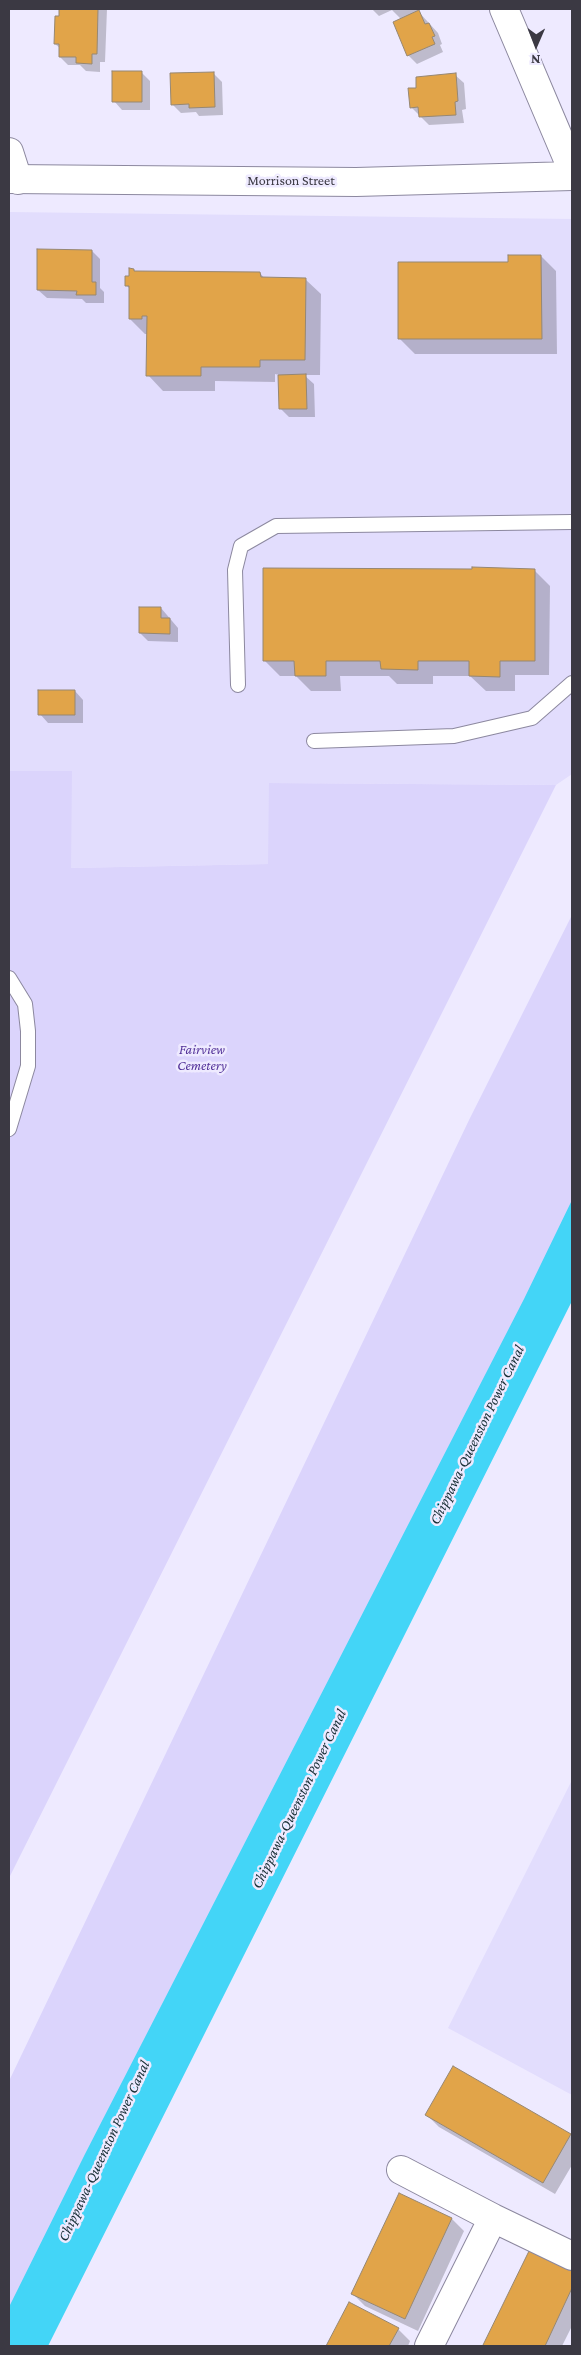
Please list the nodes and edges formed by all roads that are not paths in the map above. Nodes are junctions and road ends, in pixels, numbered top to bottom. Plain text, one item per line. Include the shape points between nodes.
1 (504, 9) edge
2 (9, 152) edge
3 (572, 169) edge
4 (572, 176) edge
5 (13, 179) edge
6 (572, 522) edge
7 (572, 683) edge
8 (238, 685) dead end
9 (314, 741) dead end
10 (9, 978) edge
11 (9, 1129) edge
12 (401, 2170) dead end
13 (493, 2218) junction
14 (572, 2256) edge
15 (429, 2346) edge

1 - 3 street
2 - 5 street
4 - 5 street, Morrison Street via 356,182
6 - 8 lane via 276,526 241,546 236,570
7 - 9 lane via 532,718 454,736
10 - 11 lane via 25,1004 28,1066
12 - 13 street
13 - 14 street
13 - 15 street

